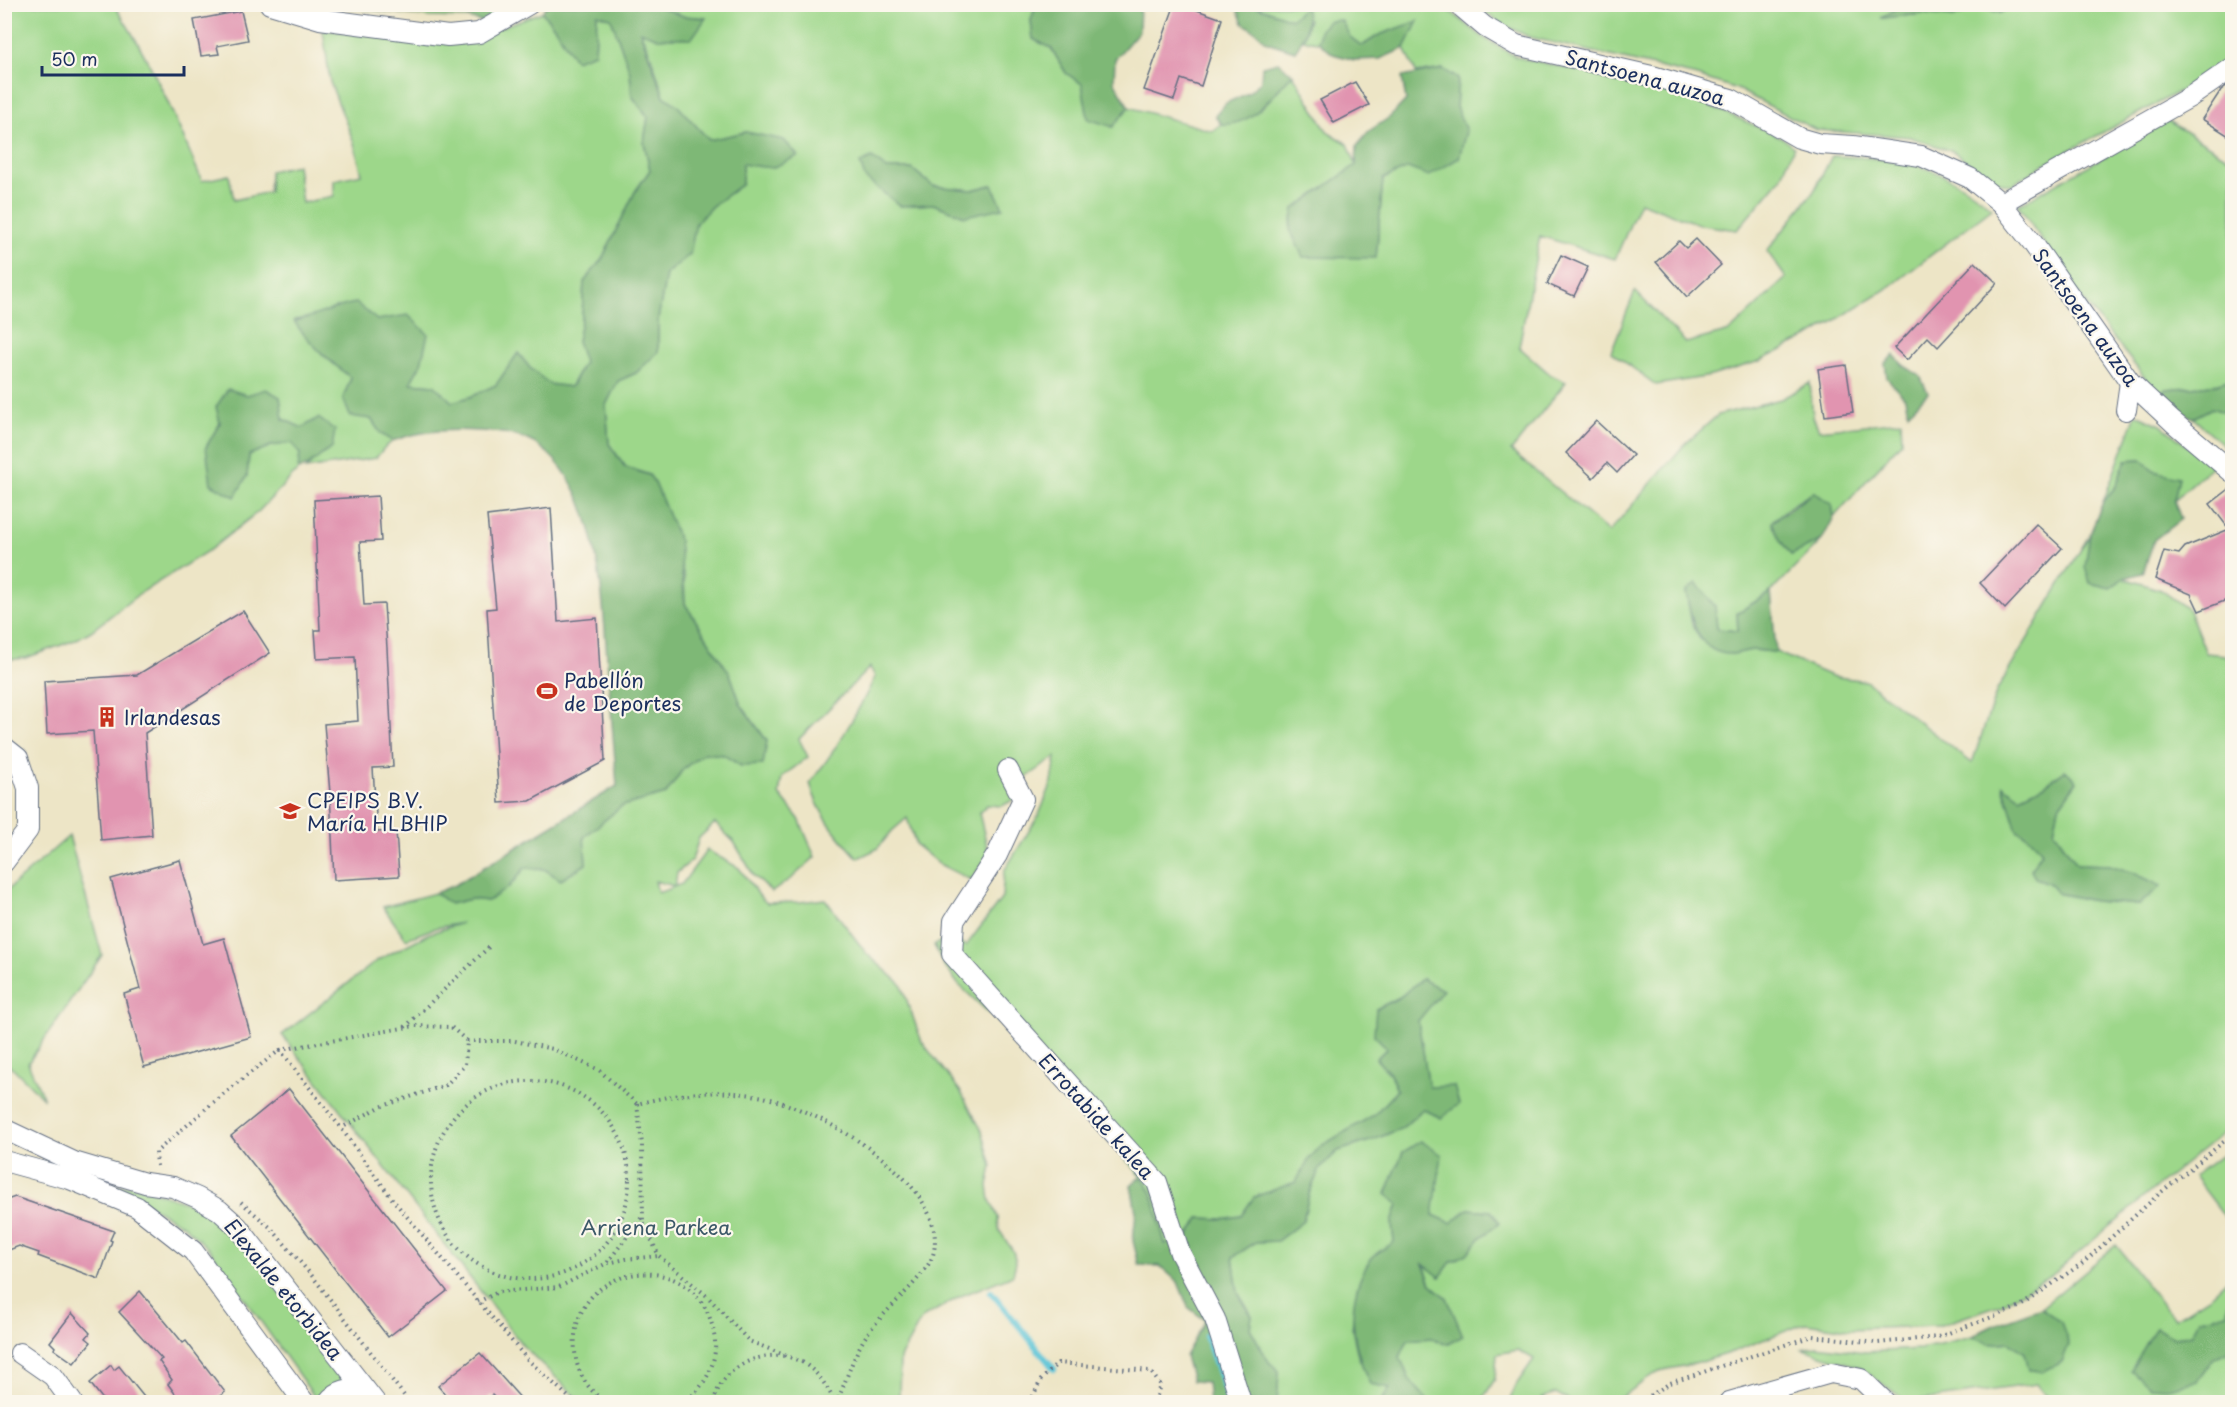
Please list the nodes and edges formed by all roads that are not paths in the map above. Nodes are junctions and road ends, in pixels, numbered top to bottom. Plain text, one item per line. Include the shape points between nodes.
1 (270, 4) edge
2 (530, 4) edge
3 (1458, 4) edge
4 (2232, 68) edge
5 (2001, 203) junction
6 (2130, 382) junction
7 (2126, 410) dead end
8 (2232, 472) edge
9 (4, 747) edge
10 (1008, 770) dead end
11 (4, 862) edge
12 (5, 1135) edge
13 (4, 1161) edge
14 (20, 1353) dead end
15 (370, 1396) edge
16 (72, 1402) edge
17 (304, 1402) edge
18 (328, 1402) edge
19 (1241, 1402) edge
20 (1729, 1402) edge
21 (1885, 1402) edge

1 - 2 street via 320,19 448,36 479,33
3 - 5 street, Santsoena auzoa via 1485,27 1516,45 1656,77 1731,99 1799,138 1921,156 1970,178
4 - 5 street via 2190,97
5 - 6 street, Santsoena auzoa
6 - 7 street
6 - 8 street, Santsoena auzoa
9 - 11 street via 18,758 28,788 28,830
10 - 19 street, Errotabide kalea via 1023,799 997,855 954,921 952,954 1157,1182 1180,1253 1215,1319
12 - 15 street, Elexalde etorbidea via 74,1162 151,1176 219,1210 238,1227
13 - 17 street via 70,1179 137,1207 193,1251
14 - 16 street via 53,1376
15 - 18 street via 349,1388 334,1394
20 - 21 street via 1831,1373 1861,1379

